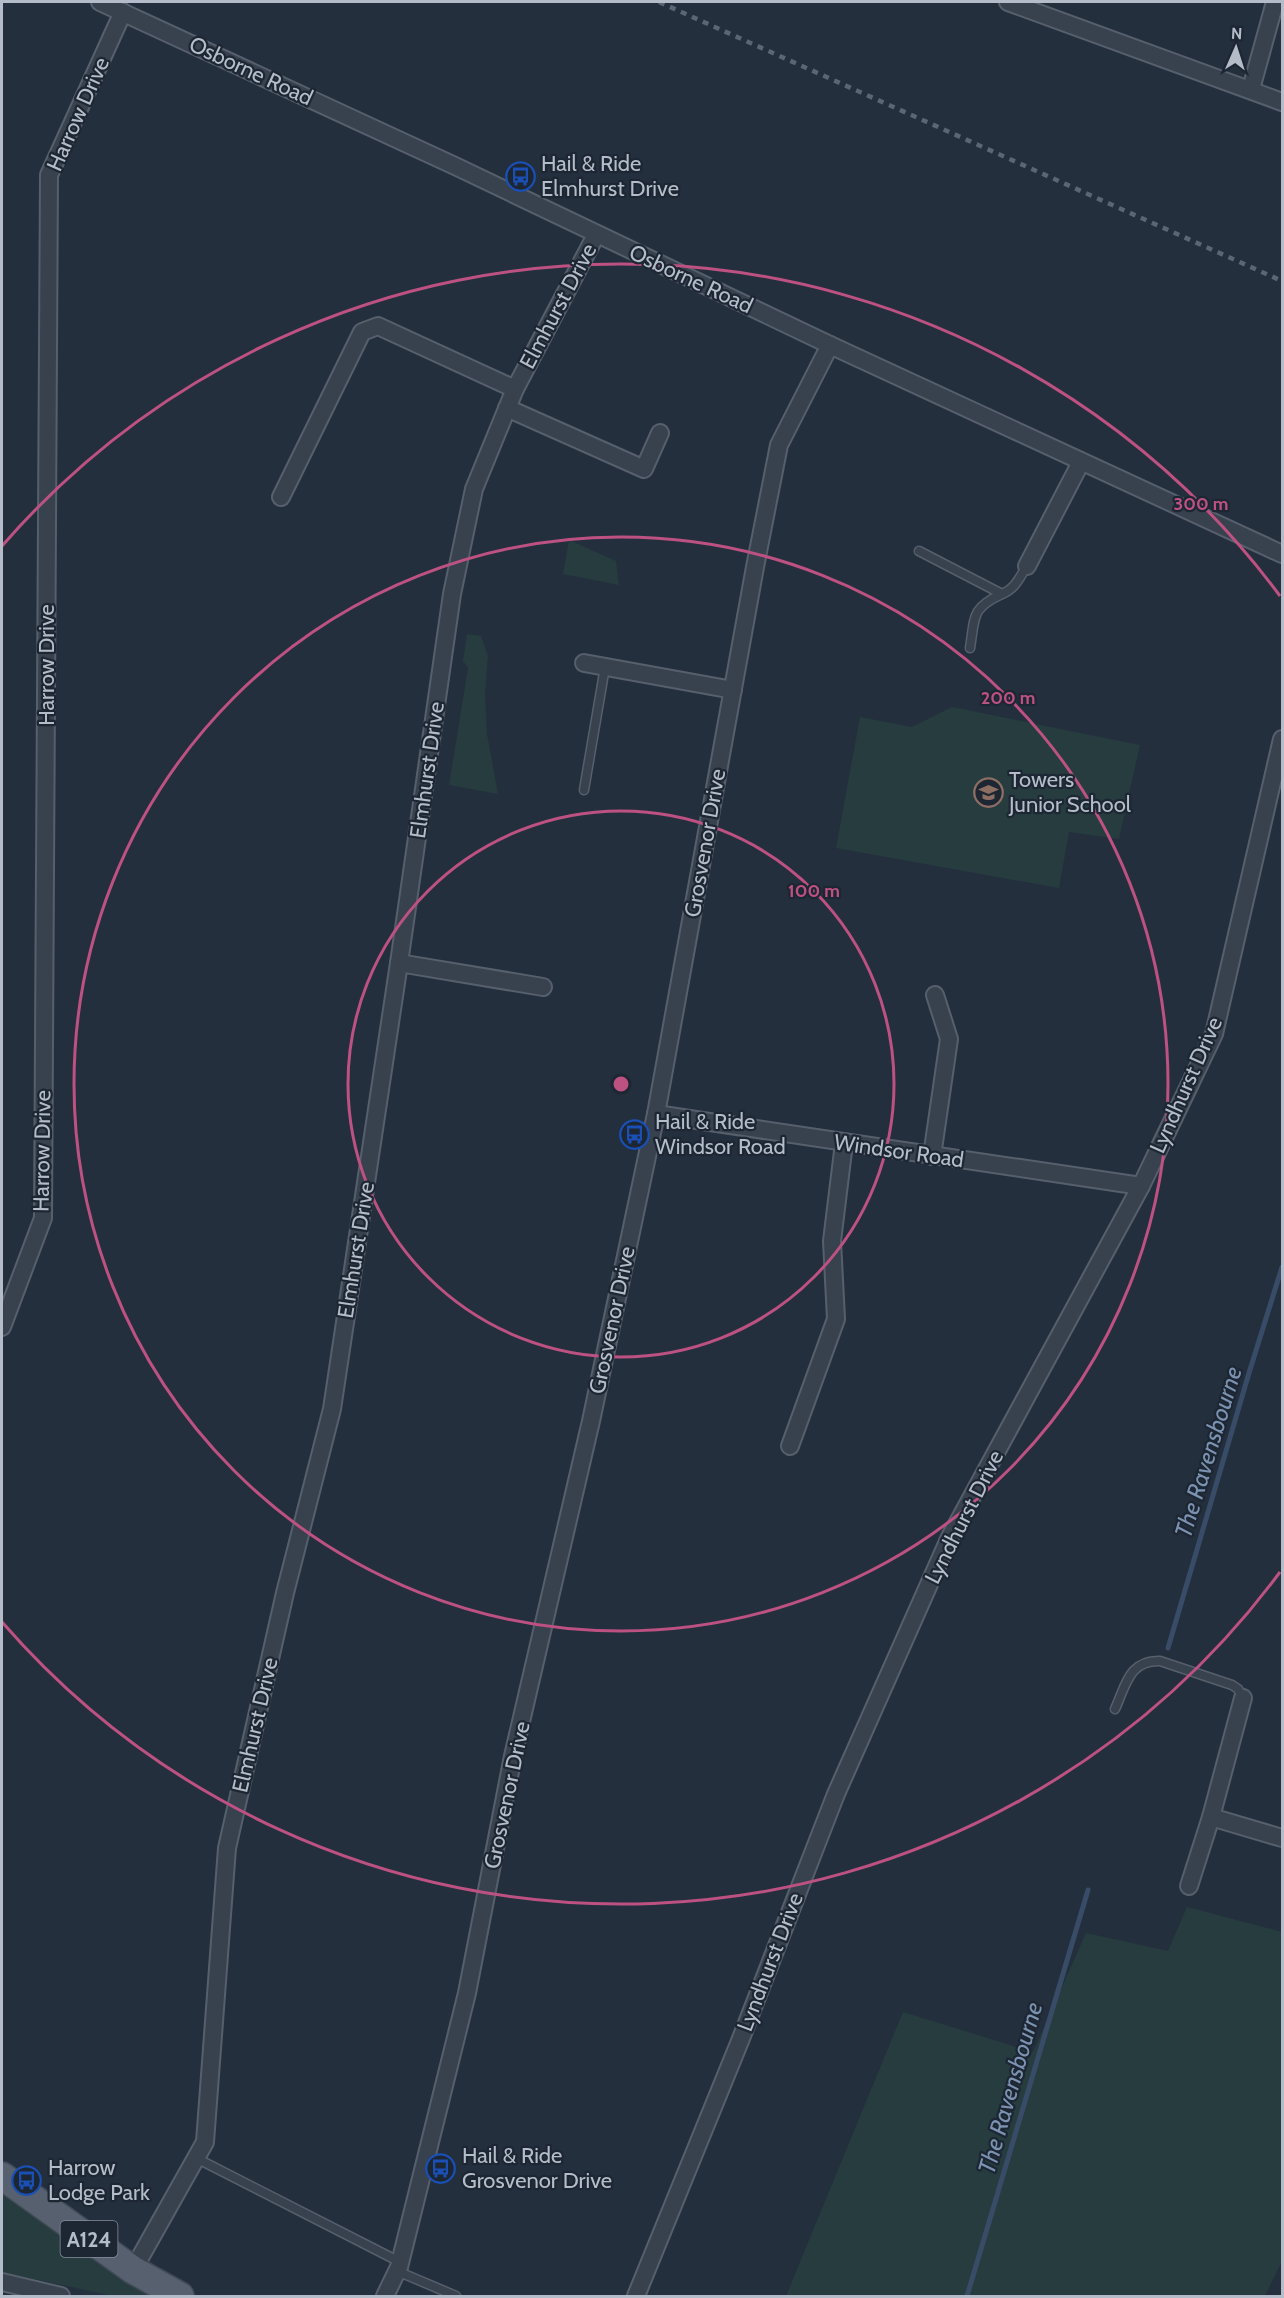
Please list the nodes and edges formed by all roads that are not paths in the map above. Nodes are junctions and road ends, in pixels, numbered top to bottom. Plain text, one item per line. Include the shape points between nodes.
1 (100, 2) edge
2 (1008, 2) edge
3 (1275, 2) edge
4 (123, 12) junction
5 (1251, 89) junction
6 (1282, 102) edge
7 (596, 235) junction
8 (830, 345) junction
9 (515, 389) junction
10 (507, 408) junction
11 (660, 433) dead end
12 (1081, 462) junction
13 (281, 497) dead end
14 (919, 551) dead end
15 (1282, 554) edge
16 (1027, 566) joint
17 (1002, 594) junction
18 (970, 648) dead end
19 (584, 663) dead end
20 (605, 667) junction
21 (733, 690) junction
22 (1282, 739) edge
23 (584, 790) dead end
24 (399, 963) junction
25 (543, 987) dead end
26 (935, 995) dead end
27 (656, 1113) junction
28 (844, 1143) junction
29 (932, 1156) junction
30 (1141, 1186) junction
31 (2, 1327) edge
32 (790, 1446) dead end
33 (1243, 1698) joint
34 (1115, 1708) dead end
35 (1211, 1817) junction
36 (1282, 1838) edge
37 (1189, 1886) dead end
38 (196, 2158) junction
39 (2, 2176) edge
40 (398, 2267) junction
41 (133, 2270) junction
42 (2, 2282) edge
43 (60, 2296) edge
44 (180, 2296) edge
45 (384, 2296) edge
46 (456, 2296) edge
47 (636, 2296) edge

1 - 4 street, Osborne Road
2 - 5 street
3 - 5 street
4 - 7 street, Osborne Road
4 - 31 street, Harrow Drive via 49,175 43,1218
5 - 6 street
7 - 8 street, Osborne Road
7 - 9 street, Elmhurst Drive
8 - 12 street, Osborne Road
8 - 21 street, Grosvenor Drive via 779,445
9 - 10 street, Elmhurst Drive
9 - 13 street via 378,326 362,332
10 - 11 street via 644,469
10 - 24 street, Elmhurst Drive via 476,483 452,594
12 - 15 street, Osborne Road
12 - 16 street
14 - 17 lane
16 - 17 lane via 1017,584
17 - 18 lane via 981,604 976,612
19 - 20 street
20 - 21 street
20 - 23 lane
21 - 27 street, Grosvenor Drive
22 - 30 street, Lyndhurst Drive via 1214,1034
24 - 25 street
24 - 38 street, Elmhurst Drive via 332,1408 226,1848 205,2142
26 - 29 street via 949,1039
27 - 28 street, Windsor Road
27 - 40 street, Grosvenor Drive via 591,1421 513,1756 467,1993
28 - 29 street, Windsor Road
28 - 32 street via 832,1241 836,1320
29 - 30 street, Windsor Road
30 - 47 street, Lyndhurst Drive via 950,1537 836,1794
33 - 34 lane via 1232,1685 1160,1661 1149,1661 1133,1670
33 - 35 street
35 - 36 street
35 - 37 street
38 - 40 lane
38 - 41 street, Elmhurst Drive
39 - 41 main road, A124
40 - 45 street, Grosvenor Drive
40 - 46 lane
41 - 44 main road, A124
42 - 43 street

